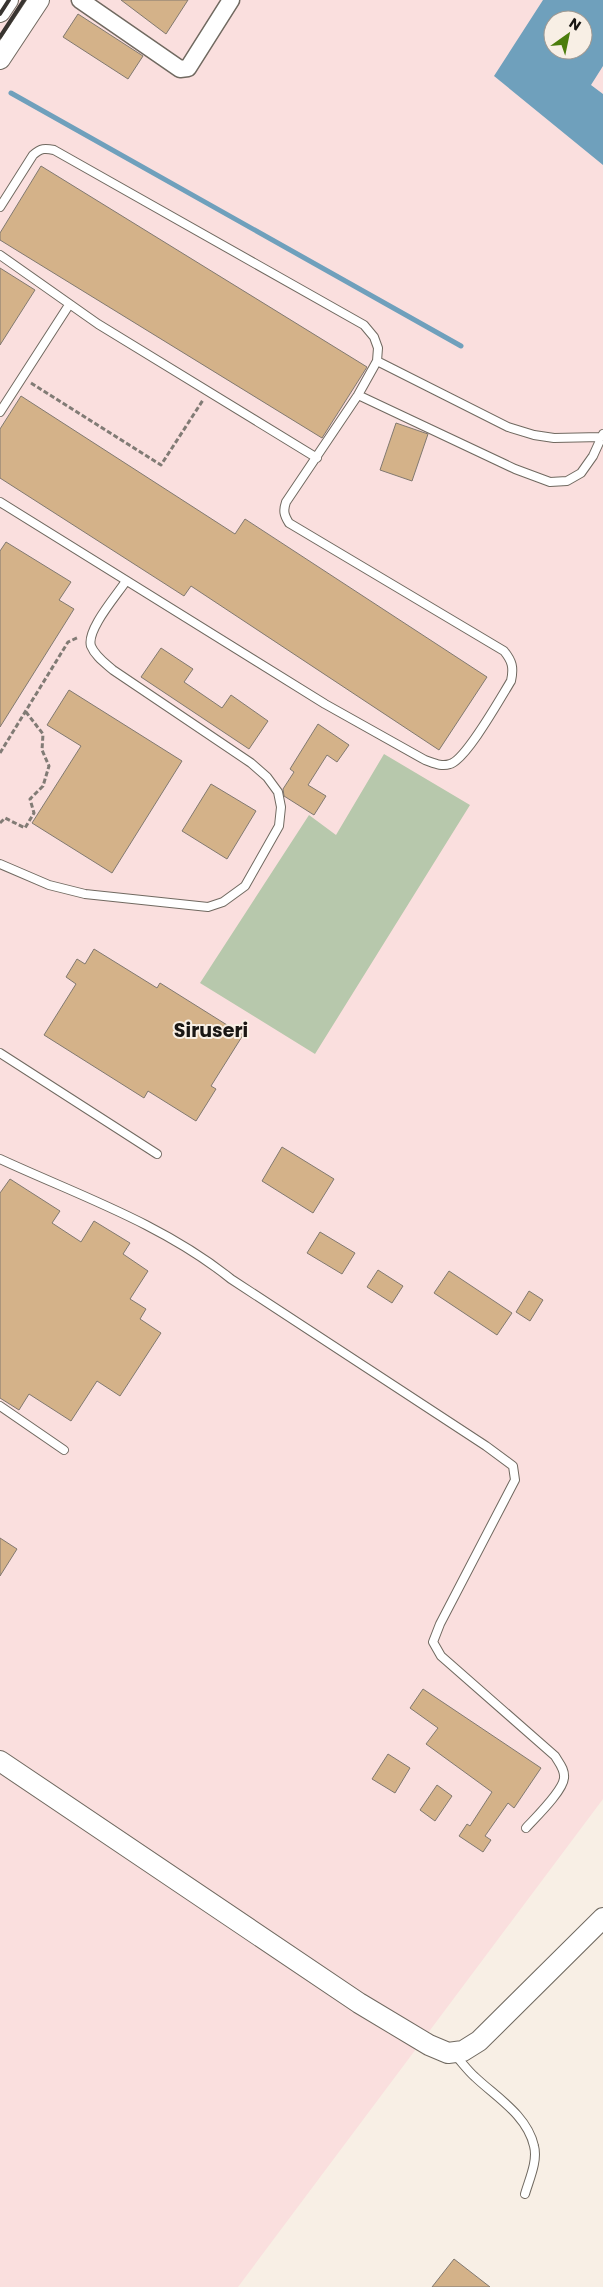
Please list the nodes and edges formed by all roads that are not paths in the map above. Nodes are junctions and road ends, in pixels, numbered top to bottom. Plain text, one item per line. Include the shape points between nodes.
1 (8, 0) edge
2 (39, 0) edge
3 (80, 0) edge
4 (231, 0) edge
5 (0, 12) edge
6 (0, 59) edge
7 (0, 207) edge
8 (0, 255) edge
9 (69, 305) junction
10 (377, 361) junction
11 (358, 394) junction
12 (0, 412) edge
13 (602, 436) edge
14 (316, 458) junction
15 (0, 502) edge
16 (126, 580) junction
17 (0, 864) edge
18 (0, 1053) edge
19 (157, 1154) dead end
20 (0, 1159) edge
21 (0, 1406) edge
22 (64, 1450) dead end
23 (0, 1761) edge
24 (526, 1828) dead end
25 (603, 1918) edge
26 (453, 2052) junction
27 (525, 2194) dead end

1 - 5 street
2 - 6 street
3 - 4 street via 180,69 188,68
7 - 10 lane via 33,155 40,149 54,150 364,325 378,348
8 - 9 lane
9 - 12 lane
9 - 14 lane
10 - 11 lane
10 - 13 lane via 508,427 554,438
11 - 13 lane via 550,482 567,481 581,473
11 - 14 lane
14 - 16 lane via 286,502 283,510 289,523 504,651 512,660 511,681 465,753 453,764 440,766 425,760 326,704
15 - 16 lane
16 - 17 lane via 91,632 91,645 113,670 267,777 278,792 281,806 279,826 245,886 223,902 208,907 85,894 49,885
18 - 19 lane
20 - 24 lane via 147,1226 197,1253 513,1466 515,1480 433,1642 441,1656 555,1756 563,1767 562,1787
21 - 22 lane
23 - 26 street via 359,2003 429,2045
25 - 26 street via 479,2041 463,2051
26 - 27 lane via 515,2113 530,2134 535,2147 534,2161

